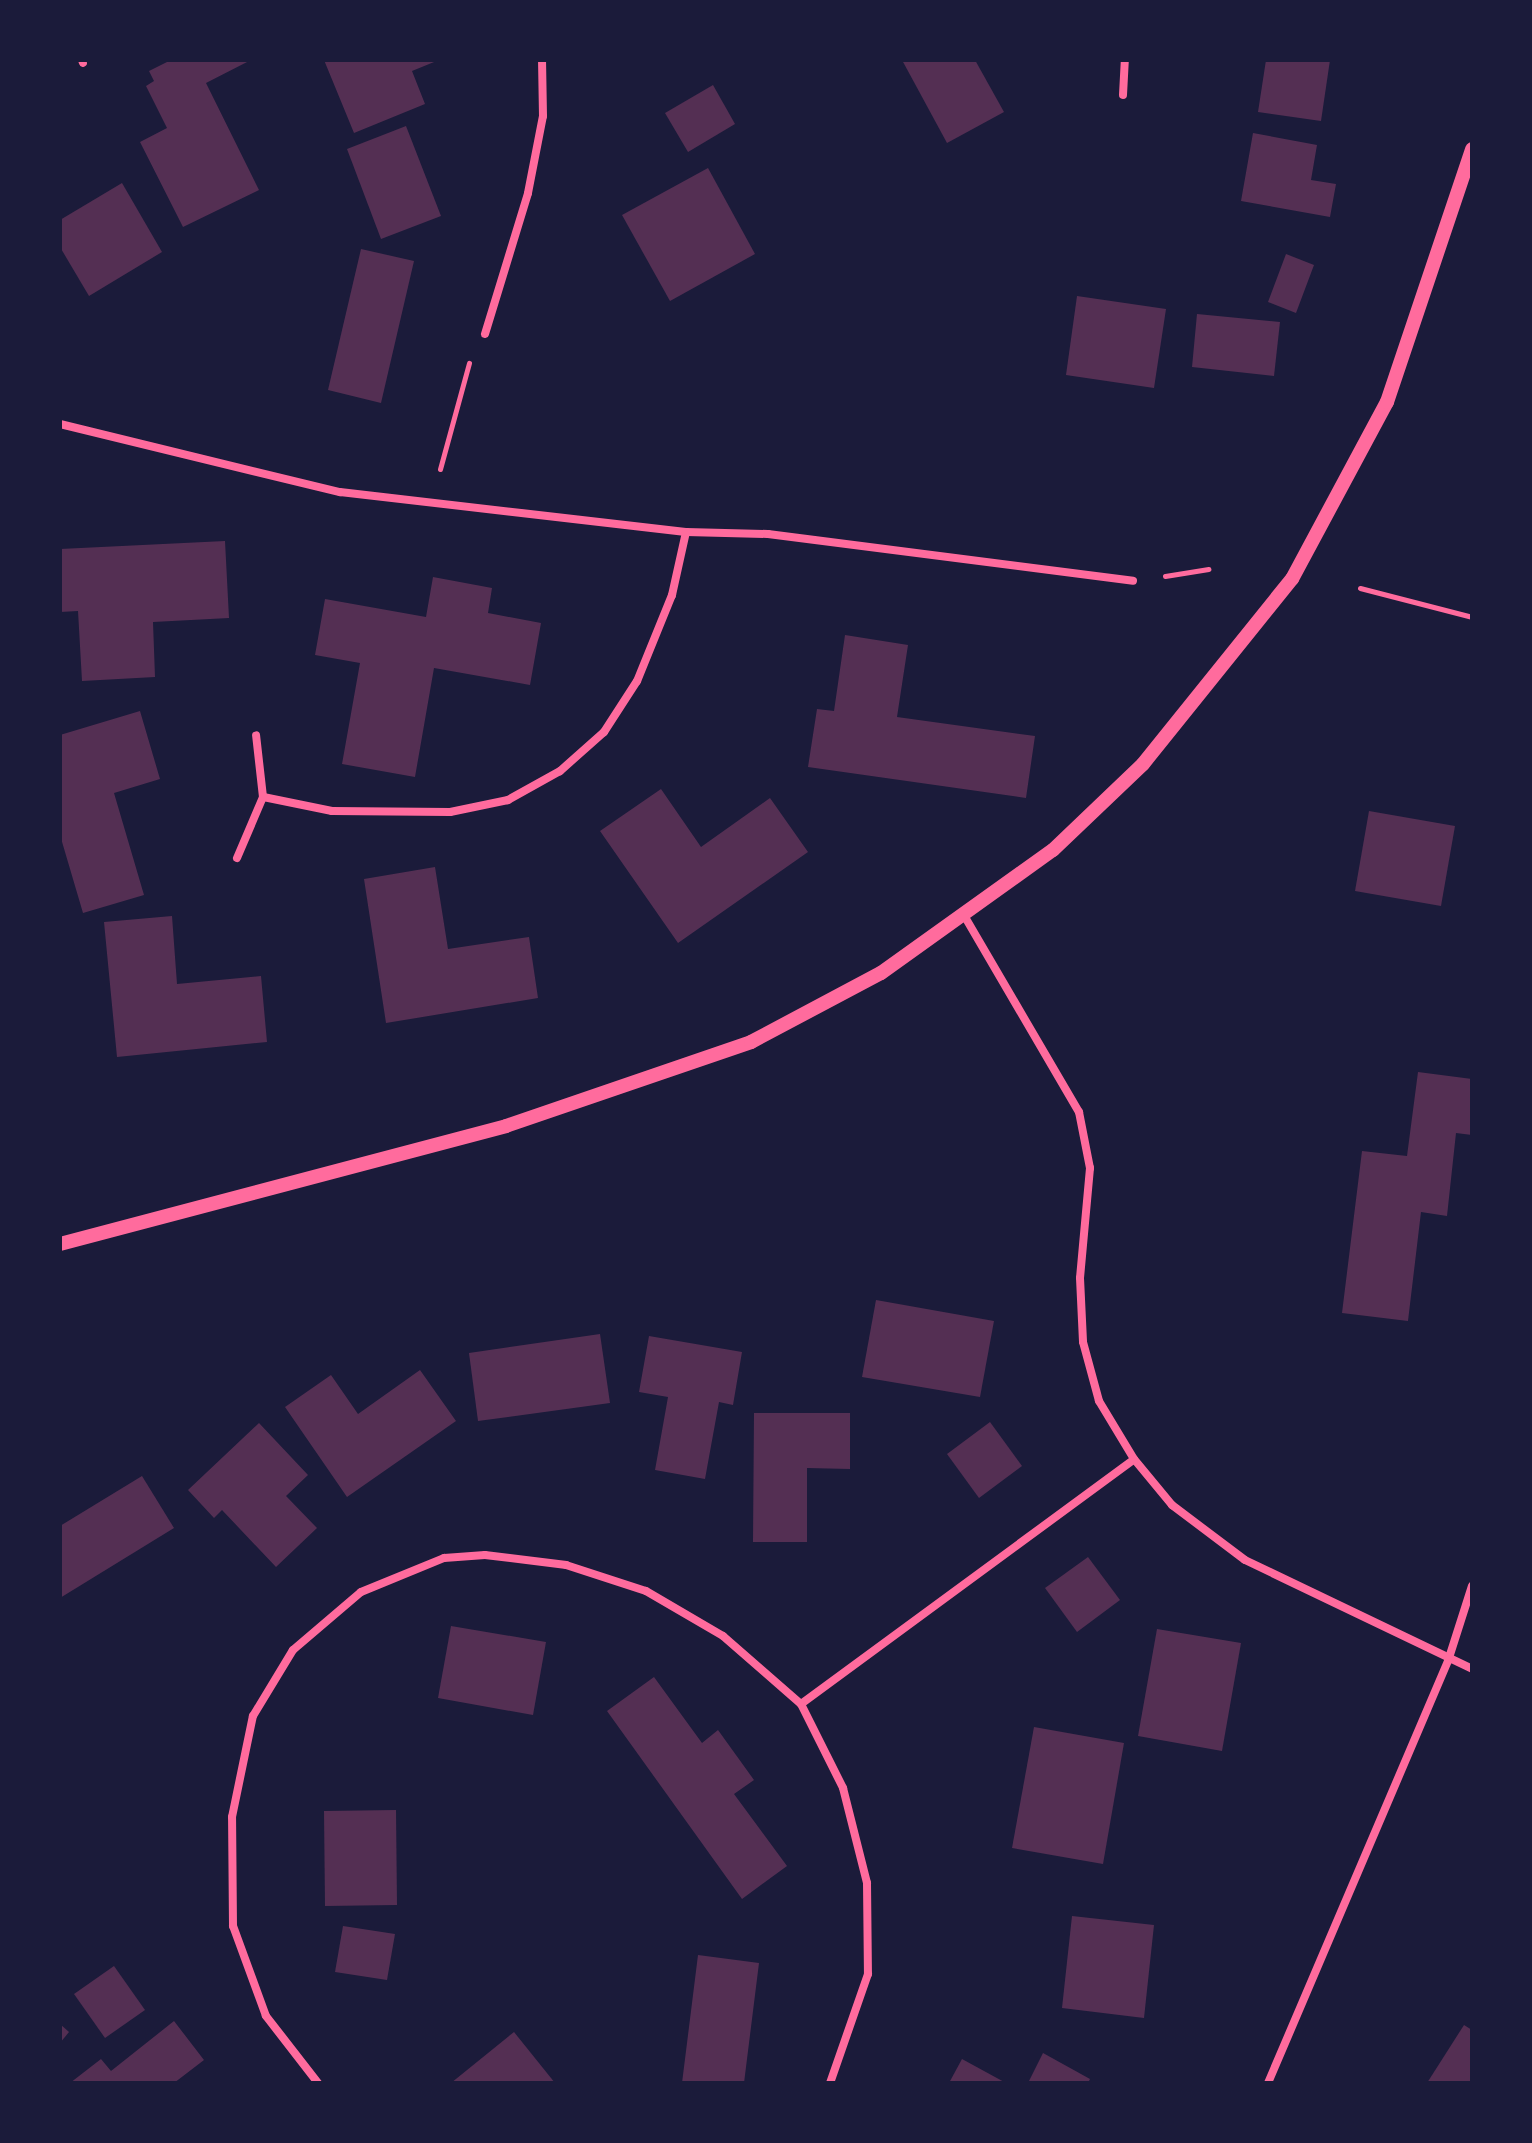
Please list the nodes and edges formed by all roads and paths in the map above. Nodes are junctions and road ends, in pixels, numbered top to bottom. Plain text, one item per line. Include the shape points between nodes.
1 (542, 60) edge
2 (1125, 60) edge
3 (1123, 95) dead end
4 (1472, 149) edge
5 (485, 334) joint
6 (60, 424) edge
7 (430, 508) junction
8 (686, 532) junction
9 (1133, 581) dead end
10 (1360, 588) dead end
11 (1472, 617) edge
12 (256, 735) dead end
13 (263, 797) junction
14 (237, 858) dead end
15 (965, 917) junction
16 (60, 1244) edge
17 (1134, 1459) junction
18 (1472, 1586) edge
19 (1448, 1661) junction
20 (1472, 1669) edge
21 (801, 1704) junction
22 (318, 2083) edge
23 (830, 2083) edge
24 (1268, 2083) edge

1 - 5 street via 543,116 528,193
2 - 3 street
4 - 15 street via 1387,402 1292,579 1143,764 1053,850
5 - 7 path via 463,374
6 - 7 street via 239,471
7 - 8 street
8 - 9 street via 768,534
8 - 13 street via 672,595 637,681 604,732 560,771 508,800 450,812 362,814
10 - 11 path
12 - 13 street
13 - 14 street
15 - 16 street via 881,973 751,1042 506,1126
15 - 17 street via 1079,1112 1090,1168 1080,1278 1083,1342 1099,1401
17 - 19 street via 1172,1505 1245,1560
17 - 21 street
18 - 19 street
19 - 20 street
19 - 24 street
21 - 22 street via 684,1610 605,1577 526,1557 444,1558 361,1592 324,1619 269,1680 253,1716 228,1872 244,1970 266,2016
21 - 23 street via 843,1788 867,1883 868,1974

